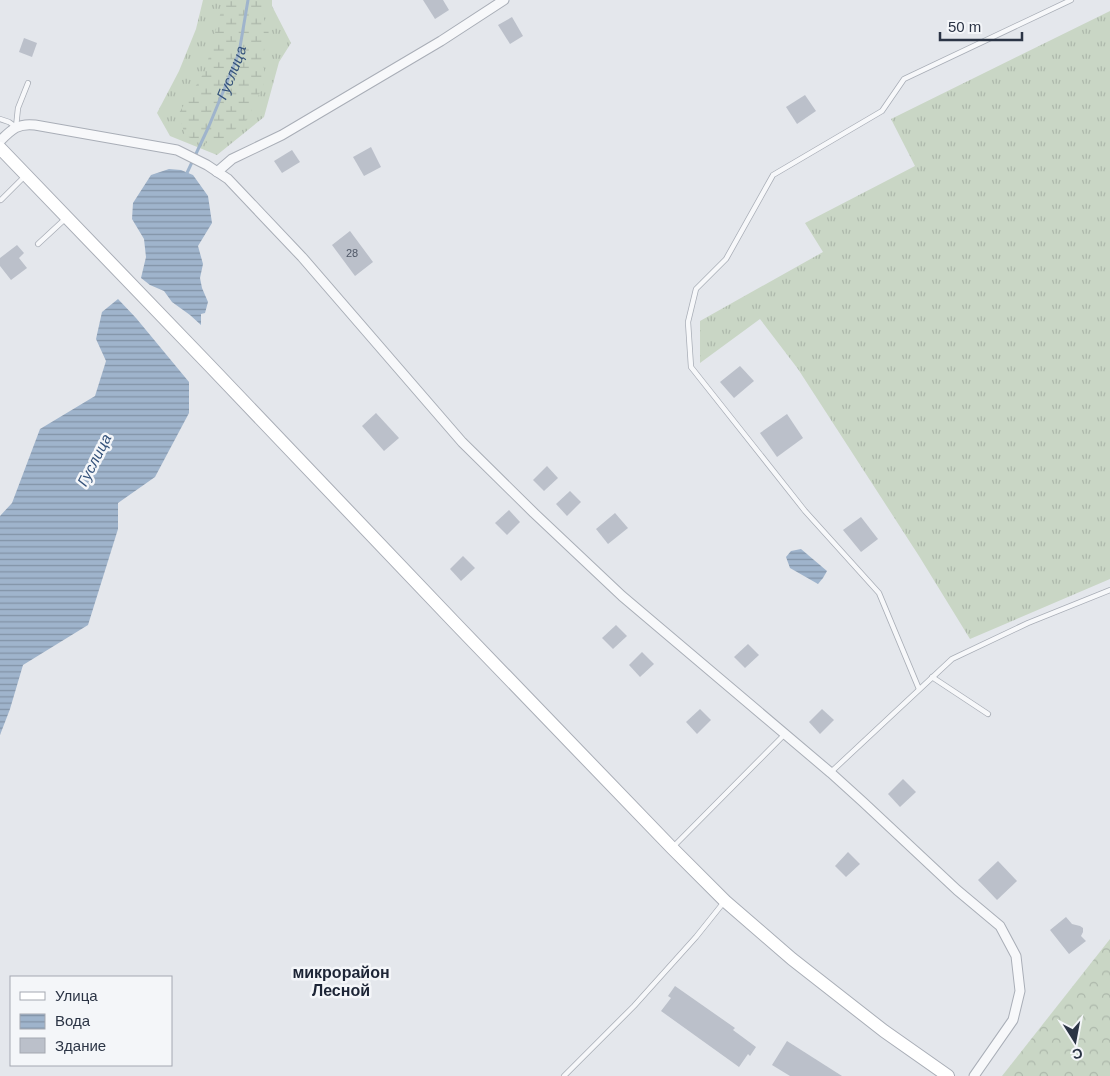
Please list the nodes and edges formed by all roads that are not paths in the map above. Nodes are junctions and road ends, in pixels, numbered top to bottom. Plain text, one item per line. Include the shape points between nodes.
1 (504, 0) edge
2 (1071, 0) edge
3 (28, 83) dead end
4 (0, 119) edge
5 (16, 127) junction
6 (0, 141) edge
7 (0, 148) edge
8 (217, 172) junction
9 (26, 175) junction
10 (1, 200) edge
11 (67, 218) junction
12 (38, 244) dead end
13 (1110, 590) edge
14 (932, 677) junction
15 (919, 688) junction
16 (988, 714) dead end
17 (785, 734) junction
18 (830, 773) junction
19 (672, 848) junction
20 (725, 900) junction
21 (564, 1076) edge
22 (948, 1076) edge
23 (974, 1076) edge

1 - 8 street via 441,42 282,135 232,159
2 - 15 lane via 904,79 882,111 773,176 726,259 696,289 688,322 691,367 805,511 879,592
3 - 5 lane via 18,108
4 - 5 lane
5 - 6 street
5 - 8 street via 35,125 177,150
7 - 9 main road
8 - 17 street via 228,179 302,257 456,434 534,513 622,596
9 - 10 lane
9 - 11 main road
11 - 12 lane
11 - 19 main road
13 - 14 lane via 1028,623 952,659
14 - 15 lane
14 - 16 lane
15 - 18 lane
17 - 18 street
17 - 19 lane
18 - 23 street via 1000,926 1016,956 1020,991 1013,1020
19 - 20 main road
20 - 21 lane via 634,1006
20 - 22 main road via 807,971

